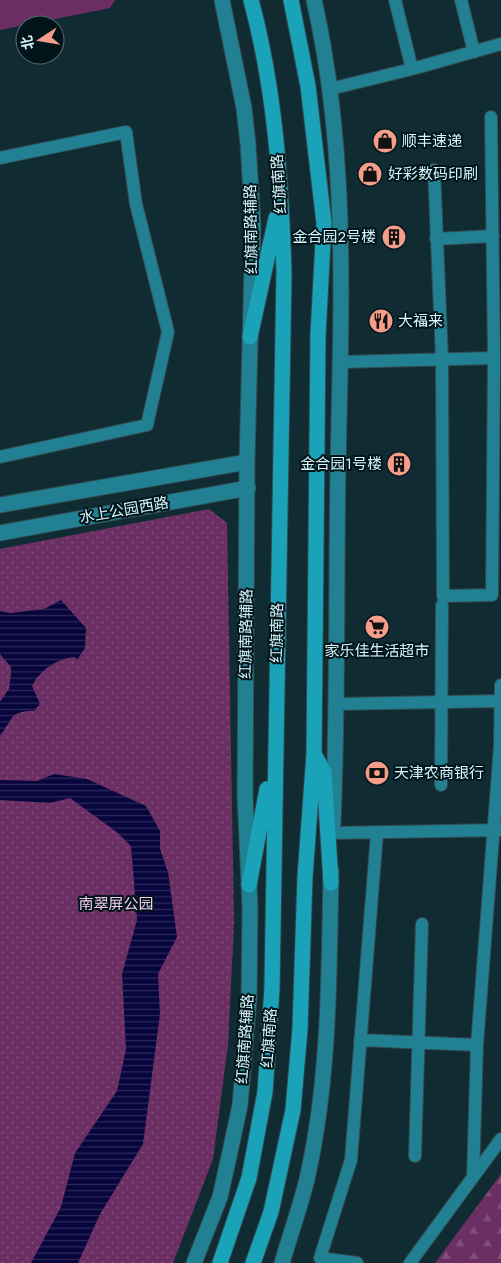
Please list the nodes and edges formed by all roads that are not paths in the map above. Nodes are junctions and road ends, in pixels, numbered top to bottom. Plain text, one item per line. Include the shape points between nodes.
1 (222, 0) edge
2 (251, 0) edge
3 (291, 0) edge
4 (314, 0) edge
5 (395, 0) edge
6 (461, 0) edge
7 (501, 44) edge
8 (474, 52) junction
9 (412, 69) junction
10 (330, 89) junction
11 (491, 117) dead end
12 (496, 153) edge
13 (0, 158) edge
14 (434, 170) dead end
15 (281, 197) junction
16 (493, 236) junction
17 (436, 240) junction
18 (497, 278) edge
19 (250, 337) junction
20 (494, 358) junction
21 (442, 359) junction
22 (340, 362) junction
23 (497, 435) edge
24 (0, 457) edge
25 (247, 462) junction
26 (248, 488) junction
27 (0, 505) edge
28 (0, 533) edge
29 (442, 605) dead end
30 (501, 685) edge
31 (442, 702) junction
32 (499, 702) junction
33 (337, 704) junction
34 (275, 746) junction
35 (314, 754) junction
36 (441, 785) dead end
37 (497, 830) edge
38 (332, 833) junction
39 (376, 833) junction
40 (331, 883) junction
41 (249, 885) junction
42 (422, 924) dead end
43 (360, 1040) junction
44 (419, 1043) junction
45 (477, 1045) junction
46 (501, 1139) edge
47 (415, 1156) dead end
48 (473, 1177) junction
49 (194, 1263) edge
50 (220, 1263) edge
51 (253, 1263) edge
52 (282, 1263) edge
53 (357, 1263) edge
54 (410, 1263) edge

1 - 19 main road, 红旗南路辅路 via 237,66 248,144 253,225
2 - 15 highway, 红旗南路 via 272,96
3 - 35 highway, 红旗南路 via 308,86 324,223 318,335
4 - 10 main road
5 - 9 street
6 - 8 street
7 - 8 street
8 - 9 street
9 - 10 street
10 - 22 main road via 339,171 343,266
11 - 12 street
12 - 16 street
13 - 24 street via 126,132 136,204 168,332 147,425
14 - 17 street
15 - 19 highway
15 - 34 highway, 红旗南路 via 284,272
16 - 17 street
16 - 18 street
17 - 21 street
18 - 20 street
19 - 25 main road, 红旗南路辅路
20 - 21 street
20 - 23 street
21 - 22 street
21 - 23 street via 443,596 492,595
22 - 33 main road
25 - 26 main road, 红旗南路辅路
25 - 27 main road, 水上公园西路
26 - 28 main road, 水上公园西路
26 - 41 main road, 红旗南路辅路 via 244,796
29 - 31 street
30 - 32 street
31 - 32 street
31 - 33 street
31 - 36 street
32 - 37 street
33 - 38 main road
34 - 41 highway
34 - 50 highway, 红旗南路 via 272,988 265,1092 250,1178
35 - 40 highway via 324,772
35 - 51 highway, 红旗南路 via 293,1110 271,1212
37 - 39 street
37 - 45 street
38 - 39 street
38 - 40 main road
39 - 43 street
40 - 52 main road via 326,1043 321,1094 306,1179
41 - 49 main road, 红旗南路辅路 via 249,999 240,1105 220,1197
42 - 44 street
43 - 44 street
43 - 53 street via 351,1160 320,1258
44 - 45 street
44 - 47 street
45 - 48 street
46 - 48 street
48 - 54 street

